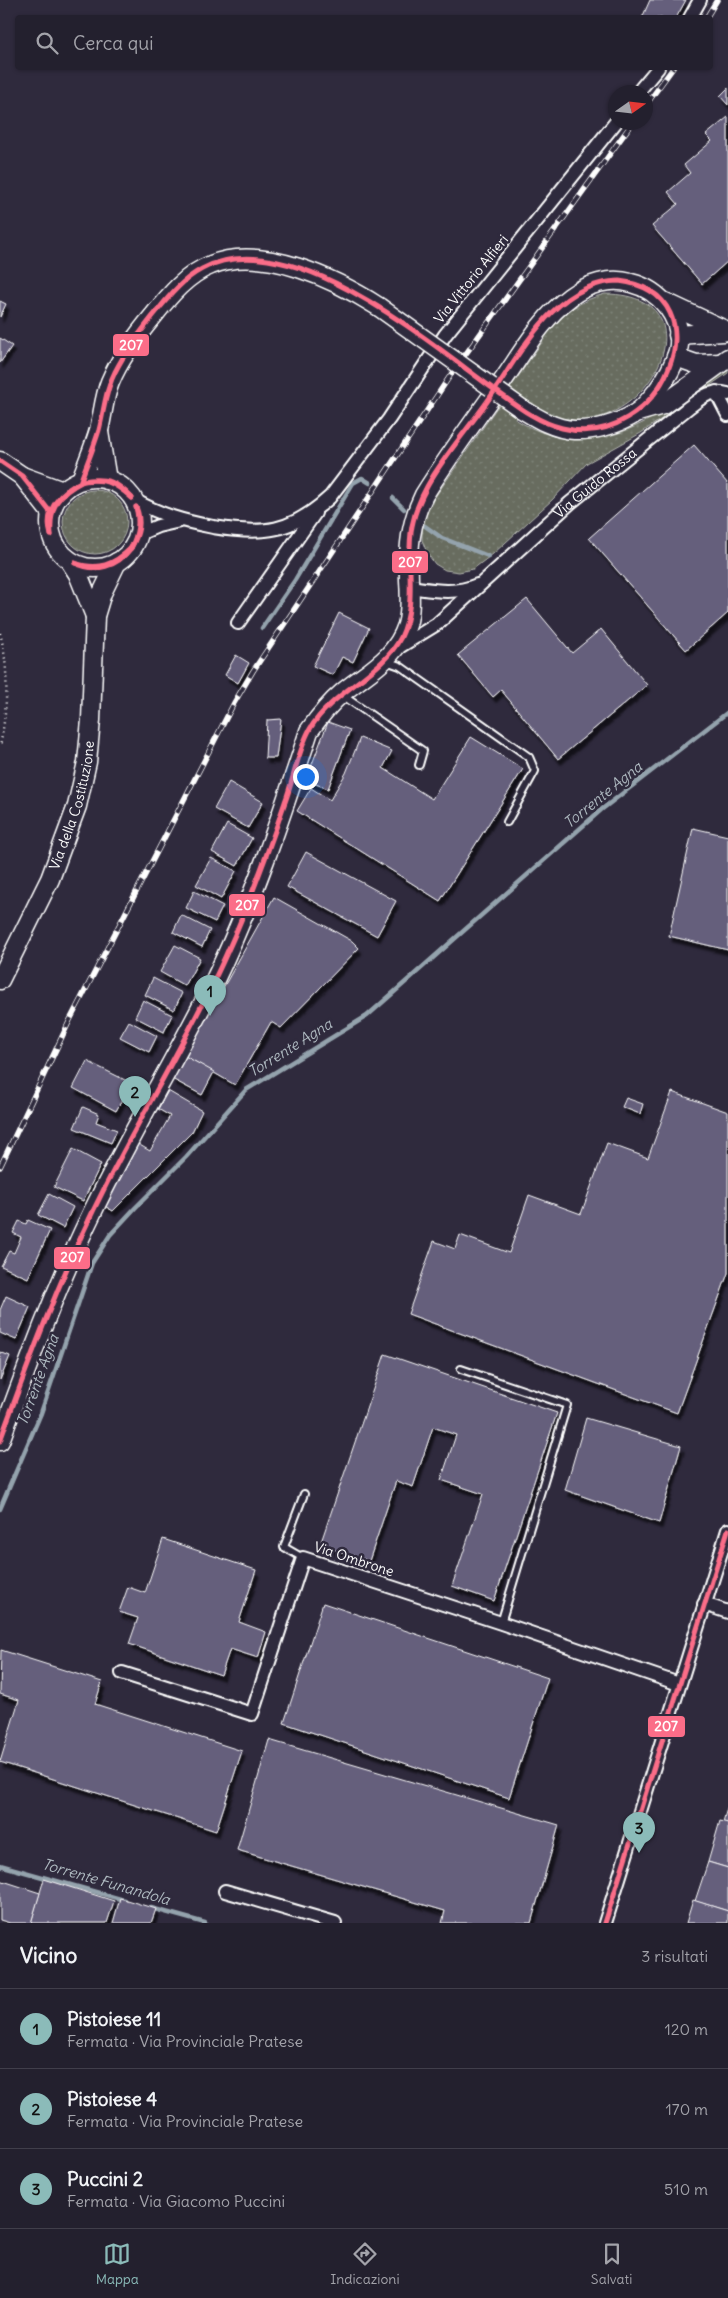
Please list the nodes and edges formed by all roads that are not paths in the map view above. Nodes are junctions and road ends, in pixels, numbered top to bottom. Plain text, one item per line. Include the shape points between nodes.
1 (700, 0) edge
2 (692, 15) edge
3 (656, 70) edge
4 (644, 85) edge
5 (610, 130) edge
6 (665, 302) junction
7 (727, 331) edge
8 (678, 335) junction
9 (676, 357) junction
10 (724, 361) edge
11 (722, 393) edge
12 (637, 412) junction
13 (728, 415) edge
14 (99, 429) junction
15 (0, 461) edge
16 (22, 476) junction
17 (81, 480) junction
18 (107, 480) junction
19 (63, 491) junction
20 (134, 500) junction
21 (320, 507) junction
22 (51, 513) junction
23 (180, 521) junction
24 (139, 534) junction
25 (68, 560) junction
26 (117, 562) junction
27 (481, 583) junction
28 (409, 587) junction
29 (95, 616) junction
30 (238, 623) dead end
31 (389, 655) junction
32 (341, 694) junction
33 (419, 765) dead end
34 (506, 822) dead end
35 (0, 980) edge
36 (461, 1369) dead end
37 (0, 1441) edge
38 (304, 1494) dead end
39 (728, 1530) edge
40 (303, 1558) junction
41 (704, 1604) junction
42 (728, 1612) edge
43 (501, 1622) junction
44 (122, 1673) dead end
45 (679, 1684) junction
46 (225, 1891) dead end
47 (335, 1923) edge
48 (605, 1923) edge

1 - 2 street
3 - 4 street
5 - 21 street, Via Vittorio Alfieri via 445,335 389,419
6 - 7 main road
6 - 8 main road via 674,318
6 - 28 main road via 641,285 625,281 606,282 579,290 547,319 453,450 420,502 409,538
7 - 8 main road
8 - 9 main road
9 - 10 main road via 696,364
9 - 12 main road via 661,385
10 - 12 main road via 663,405
11 - 13 street
11 - 27 street, Via Guido Rossa via 706,394 645,440
12 - 14 main road, bridge via 622,421 591,429 575,430 541,421 379,307 322,277 263,259 228,260 194,274 146,325 110,382
14 - 17 main road
14 - 18 main road
15 - 16 main road
16 - 19 main road
16 - 22 main road
17 - 18 main road
17 - 19 main road
18 - 20 main road
19 - 22 main road
20 - 23 street, Via Vittorio Alfieri
20 - 24 main road via 140,522
21 - 23 street, Via Vittorio Alfieri via 283,527 259,532
21 - 30 street, Via Vittorio Alfieri
22 - 25 main road via 53,539
23 - 24 street, Via Vittorio Alfieri
24 - 26 main road via 131,550
25 - 26 main road via 92,568
25 - 29 main road via 78,574
26 - 29 main road
27 - 28 street, Via Guido Rossa via 466,590 453,591
27 - 31 street, Via Guido Rossa via 437,624
28 - 31 main road via 410,611 406,626
29 - 35 main road, Via della Costituzione via 92,720 77,806 50,879
31 - 32 main road
31 - 34 lane via 529,757 535,771
32 - 33 lane via 423,751
32 - 37 main road via 309,731 273,838 232,941 212,986 92,1213 39,1333
36 - 43 lane via 567,1405
38 - 40 lane via 284,1547
39 - 41 street
40 - 43 street, Via Ombrone
40 - 44 street, Via Ombrone via 252,1714
41 - 42 street
41 - 45 street
43 - 45 street, Via Ombrone
45 - 48 street
46 - 47 street

